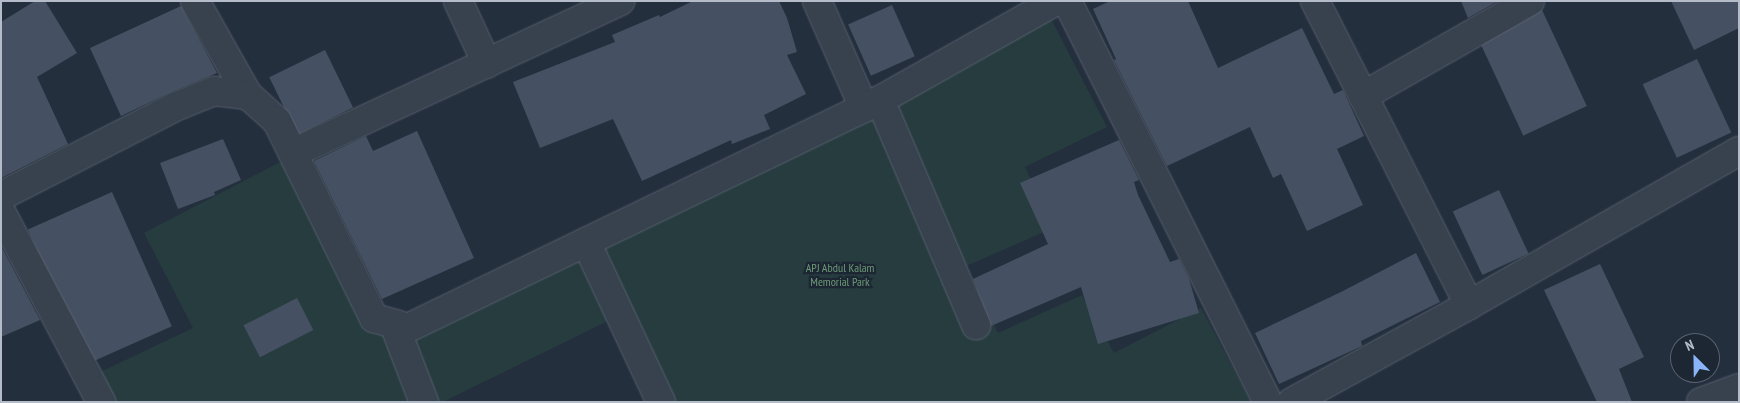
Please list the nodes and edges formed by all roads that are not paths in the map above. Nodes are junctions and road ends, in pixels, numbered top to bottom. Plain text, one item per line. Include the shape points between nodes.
1 (195, 1) edge
2 (458, 1) edge
3 (620, 1) edge
4 (816, 1) edge
5 (1056, 1) edge
6 (1067, 1) edge
7 (1315, 1) edge
8 (1530, 1) edge
9 (487, 64) junction
10 (248, 95) junction
11 (1363, 96) junction
12 (872, 104) junction
13 (1739, 151) edge
14 (293, 153) junction
15 (1, 196) edge
16 (1, 212) edge
17 (586, 242) junction
18 (1468, 305) junction
19 (394, 324) junction
20 (976, 325) dead end
21 (1739, 388) edge
22 (99, 401) edge
23 (424, 402) edge
24 (661, 402) edge
25 (1268, 402) edge
26 (1292, 402) edge
27 (1702, 402) edge

1 - 10 street
2 - 9 street
3 - 9 street
4 - 12 street
5 - 12 street
6 - 25 street
7 - 11 street
8 - 11 street
9 - 14 street
10 - 14 street via 277,121
10 - 15 street via 214,91 177,106
11 - 18 street
12 - 17 street
12 - 20 street
13 - 18 street
14 - 19 street via 374,318
16 - 22 street
17 - 19 street via 408,328
17 - 24 street
18 - 26 street
19 - 23 street
21 - 27 street

